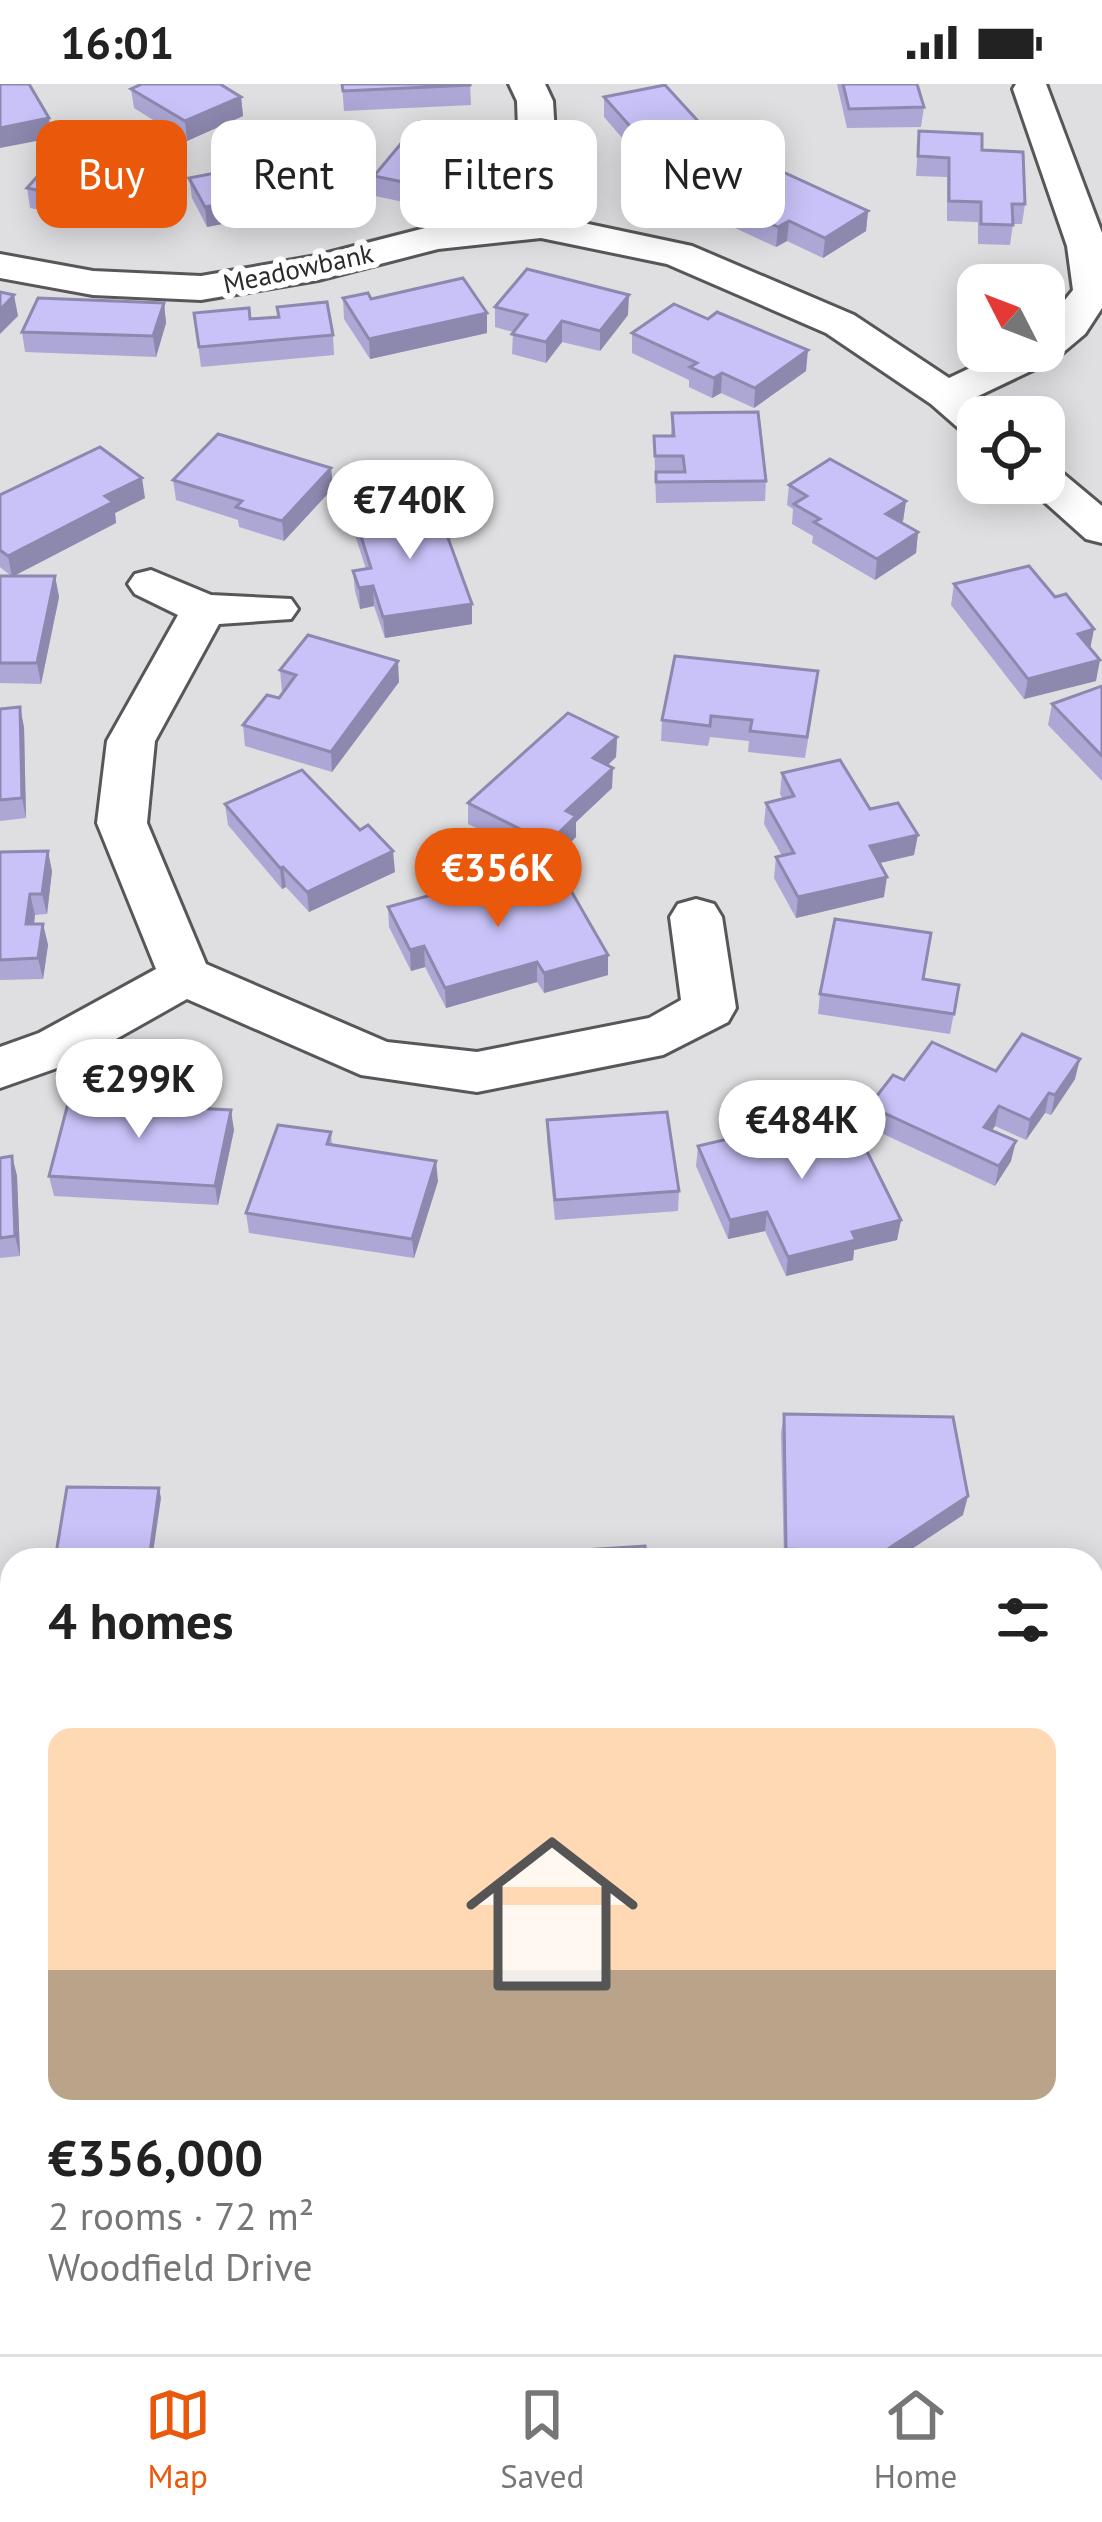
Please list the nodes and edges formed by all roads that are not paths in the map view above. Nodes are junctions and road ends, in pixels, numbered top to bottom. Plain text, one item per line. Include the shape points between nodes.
1 (527, 84) edge
2 (1031, 89) dead end
3 (536, 120) edge
4 (522, 228) edge
5 (551, 228) edge
6 (0, 266) edge
7 (1065, 330) edge
8 (1011, 372) edge
9 (979, 396) edge
10 (957, 406) edge
11 (1065, 497) edge
12 (1102, 529) edge
13 (152, 584) dead end
14 (274, 609) dead end
15 (203, 610) junction
16 (696, 917) dead end
17 (185, 976) junction
18 (0, 1068) edge

1 - 3 street
2 - 7 street via 1087,246 1093,290
4 - 6 street, Meadowbank via 436,237 201,288 93,283
5 - 10 street, Meadowbank via 678,254 840,324
8 - 9 street
11 - 12 street
13 - 15 street
14 - 15 street
15 - 17 street via 131,741 122,823
16 - 17 street via 709,1008 663,1035 477,1072 380,1061
17 - 18 street via 58,1047

